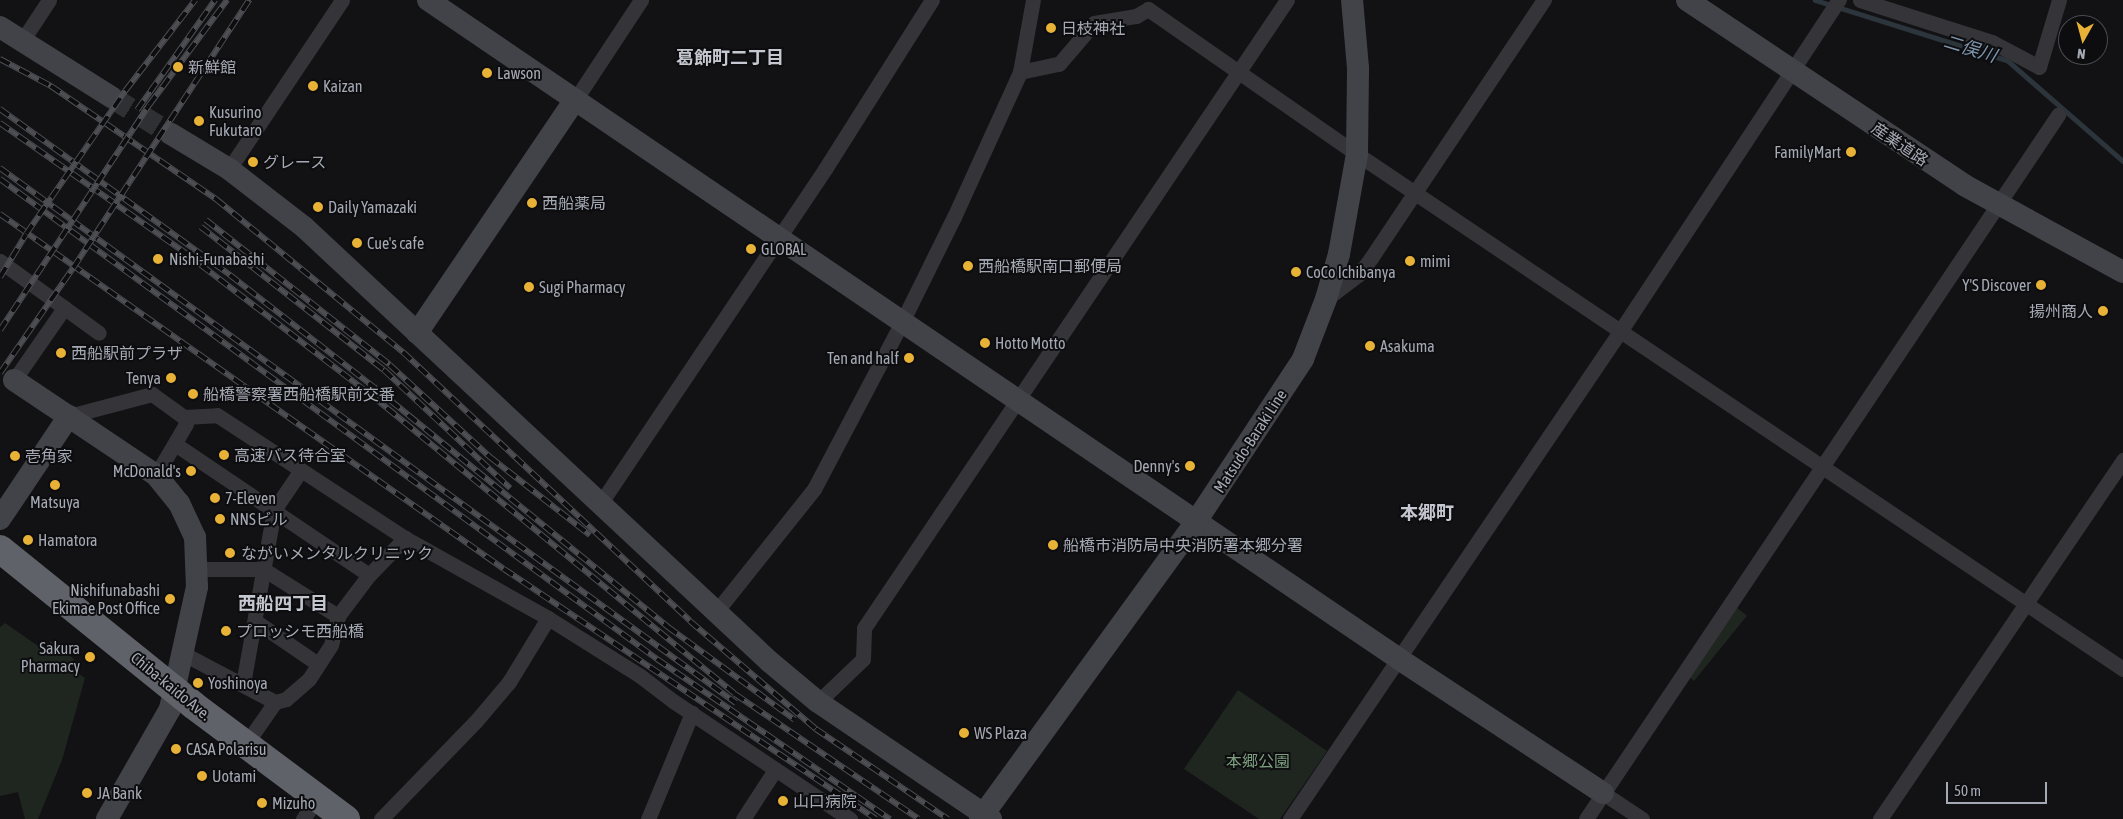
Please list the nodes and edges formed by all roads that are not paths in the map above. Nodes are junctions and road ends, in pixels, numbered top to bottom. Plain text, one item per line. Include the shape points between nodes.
1 (49, 0) edge
2 (342, 0) edge
3 (428, 0) edge
4 (641, 0) edge
5 (932, 0) edge
6 (1033, 0) edge
7 (1287, 0) edge
8 (1352, 0) edge
9 (1544, 0) edge
10 (1687, 0) edge
11 (1839, 0) edge
12 (1860, 0) edge
13 (2059, 0) edge
14 (1894, 5) edge
15 (0, 27) edge
16 (22, 41) junction
17 (1794, 71) junction
18 (1020, 72) junction
19 (1239, 73) junction
20 (111, 97) tunnel mouth
21 (575, 100) junction
22 (2058, 115) dead end
23 (171, 134) tunnel mouth
24 (1357, 154) junction
25 (229, 169) junction
26 (1416, 193) junction
27 (1999, 206) junction
28 (779, 238) junction
29 (0, 261) edge
30 (2123, 272) edge
31 (1326, 299) junction
32 (64, 308) junction
33 (903, 320) junction
34 (1621, 330) junction
35 (99, 333) dead end
36 (417, 333) junction
37 (14, 380) joint
38 (1018, 399) junction
39 (69, 416) junction
40 (184, 417) junction
41 (175, 444) junction
42 (2123, 460) edge
43 (1825, 468) junction
44 (301, 470) junction
45 (156, 475) junction
46 (600, 504) junction
47 (274, 510) junction
48 (0, 519) edge
49 (1197, 520) junction
50 (405, 538) junction
51 (0, 550) edge
52 (198, 569) junction
53 (263, 569) junction
54 (369, 574) junction
55 (2025, 604) junction
56 (715, 613) junction
57 (338, 616) junction
58 (548, 618) junction
59 (255, 621) junction
60 (182, 653) junction
61 (1399, 659) junction
62 (318, 664) junction
63 (2123, 669) edge
64 (243, 684) junction
65 (174, 690) junction
66 (276, 702) junction
67 (818, 702) junction
68 (692, 713) junction
69 (246, 744) junction
70 (775, 770) junction
71 (1603, 793) junction
72 (310, 809) edge
73 (985, 817) edge
74 (845, 818) edge
75 (107, 819) edge
76 (346, 819) edge
77 (381, 819) edge
78 (648, 819) edge
79 (743, 819) edge
80 (1290, 819) edge
81 (1586, 819) edge
82 (1642, 819) edge
83 (1880, 819) edge

1 - 16 street
2 - 25 street
3 - 21 street
4 - 21 street
5 - 28 street
6 - 18 street
7 - 19 street
8 - 24 street, Matsudo-Baraki Line via 1358,68
9 - 26 street
10 - 17 street, 産業道路
11 - 17 street
12 - 14 street
13 - 14 street via 2039,67 1992,42
15 - 16 street
16 - 20 street
17 - 27 street, 産業道路 via 1915,154
17 - 34 street
18 - 19 street via 1059,64 1094,23 1136,16 1148,9
18 - 33 street
19 - 24 street
19 - 38 street
21 - 28 street
21 - 36 street
22 - 27 street
23 - 25 street
24 - 26 street
24 - 31 street, Matsudo-Baraki Line via 1348,212
25 - 36 street via 304,227
26 - 31 street via 1359,274
26 - 34 street
27 - 30 street, 産業道路
27 - 43 street
28 - 33 street
28 - 46 street
29 - 32 street
31 - 49 street, Matsudo-Baraki Line via 1298,367
32 - 35 street
32 - 37 street
33 - 38 street
33 - 56 street via 814,489
34 - 43 street
34 - 61 street
36 - 46 street
37 - 39 street
38 - 49 street
38 - 67 street via 864,628 863,659
39 - 40 street via 152,394
39 - 45 street
39 - 48 street
40 - 41 street via 186,427
40 - 44 street via 217,415
41 - 45 street
41 - 47 street
42 - 55 street
43 - 55 street
43 - 71 street
44 - 47 street
44 - 50 street
45 - 52 street via 190,521
46 - 56 street
47 - 53 street
47 - 54 street
49 - 61 street
49 - 73 street, Matsudo-Baraki Line
50 - 54 street
50 - 58 street
51 - 65 highway, Chiba-kaido Ave.
52 - 53 street
52 - 60 street
53 - 57 street
53 - 59 street
54 - 57 street
55 - 63 street
55 - 83 street
56 - 67 street
57 - 62 street via 331,645
58 - 68 street via 639,675
58 - 77 street via 509,682
59 - 62 street
59 - 64 street
60 - 64 street
60 - 65 street
61 - 71 street
61 - 80 street
62 - 66 street via 298,692
64 - 66 street
65 - 69 highway, Chiba-kaido Ave.
65 - 75 street via 170,709
66 - 69 street
67 - 73 street
68 - 70 street
68 - 78 street
69 - 72 highway, Chiba-kaido Ave.
70 - 74 street
70 - 79 street
71 - 81 street
71 - 82 street
72 - 76 highway, Chiba-kaido Ave.

